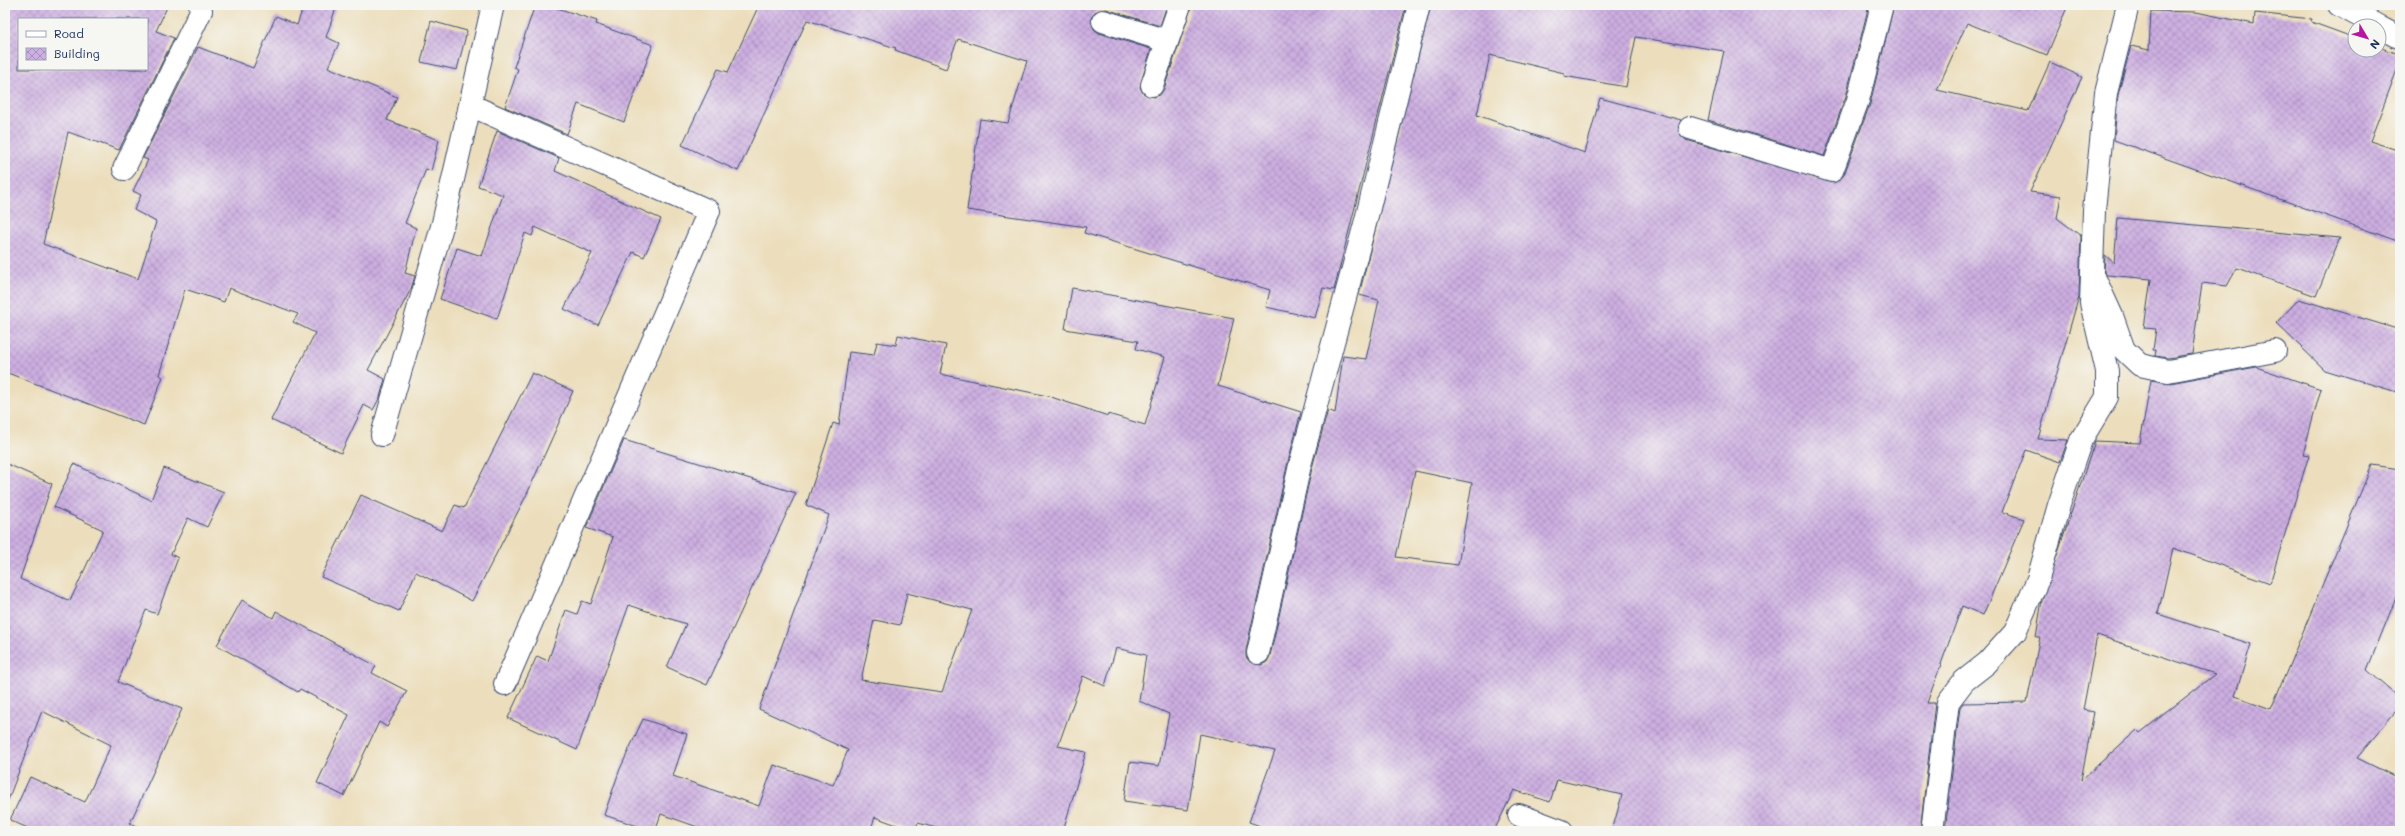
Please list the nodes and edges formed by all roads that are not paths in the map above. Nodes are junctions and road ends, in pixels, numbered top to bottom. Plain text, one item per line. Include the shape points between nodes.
1 (200, 5) edge
2 (493, 5) edge
3 (1180, 5) edge
4 (1419, 5) edge
5 (1882, 5) edge
6 (2128, 5) edge
7 (2339, 5) edge
8 (2363, 18) edge
9 (1103, 21) dead end
10 (2387, 31) edge
11 (2400, 38) edge
12 (1167, 41) junction
13 (1152, 85) dead end
14 (470, 105) junction
15 (1690, 128) dead end
16 (124, 169) dead end
17 (2093, 275) junction
18 (2275, 351) dead end
19 (382, 435) dead end
20 (1258, 653) dead end
21 (505, 684) dead end
22 (1518, 815) dead end
23 (1562, 831) edge
24 (1932, 831) edge

1 - 16 street via 201,11
2 - 14 street
3 - 12 street
4 - 20 street via 1366,220 1300,464
5 - 15 street via 1858,100 1832,171
6 - 17 street via 2106,93 2094,210
7 - 8 street
9 - 12 street
10 - 11 street
12 - 13 street
14 - 19 street via 443,223
14 - 21 street via 709,211
17 - 18 street via 2124,350 2140,365 2168,371
17 - 24 street via 2091,303 2107,371 2107,397 2081,440 2038,579 2015,632 1987,663 1964,681 1948,702
22 - 23 street

